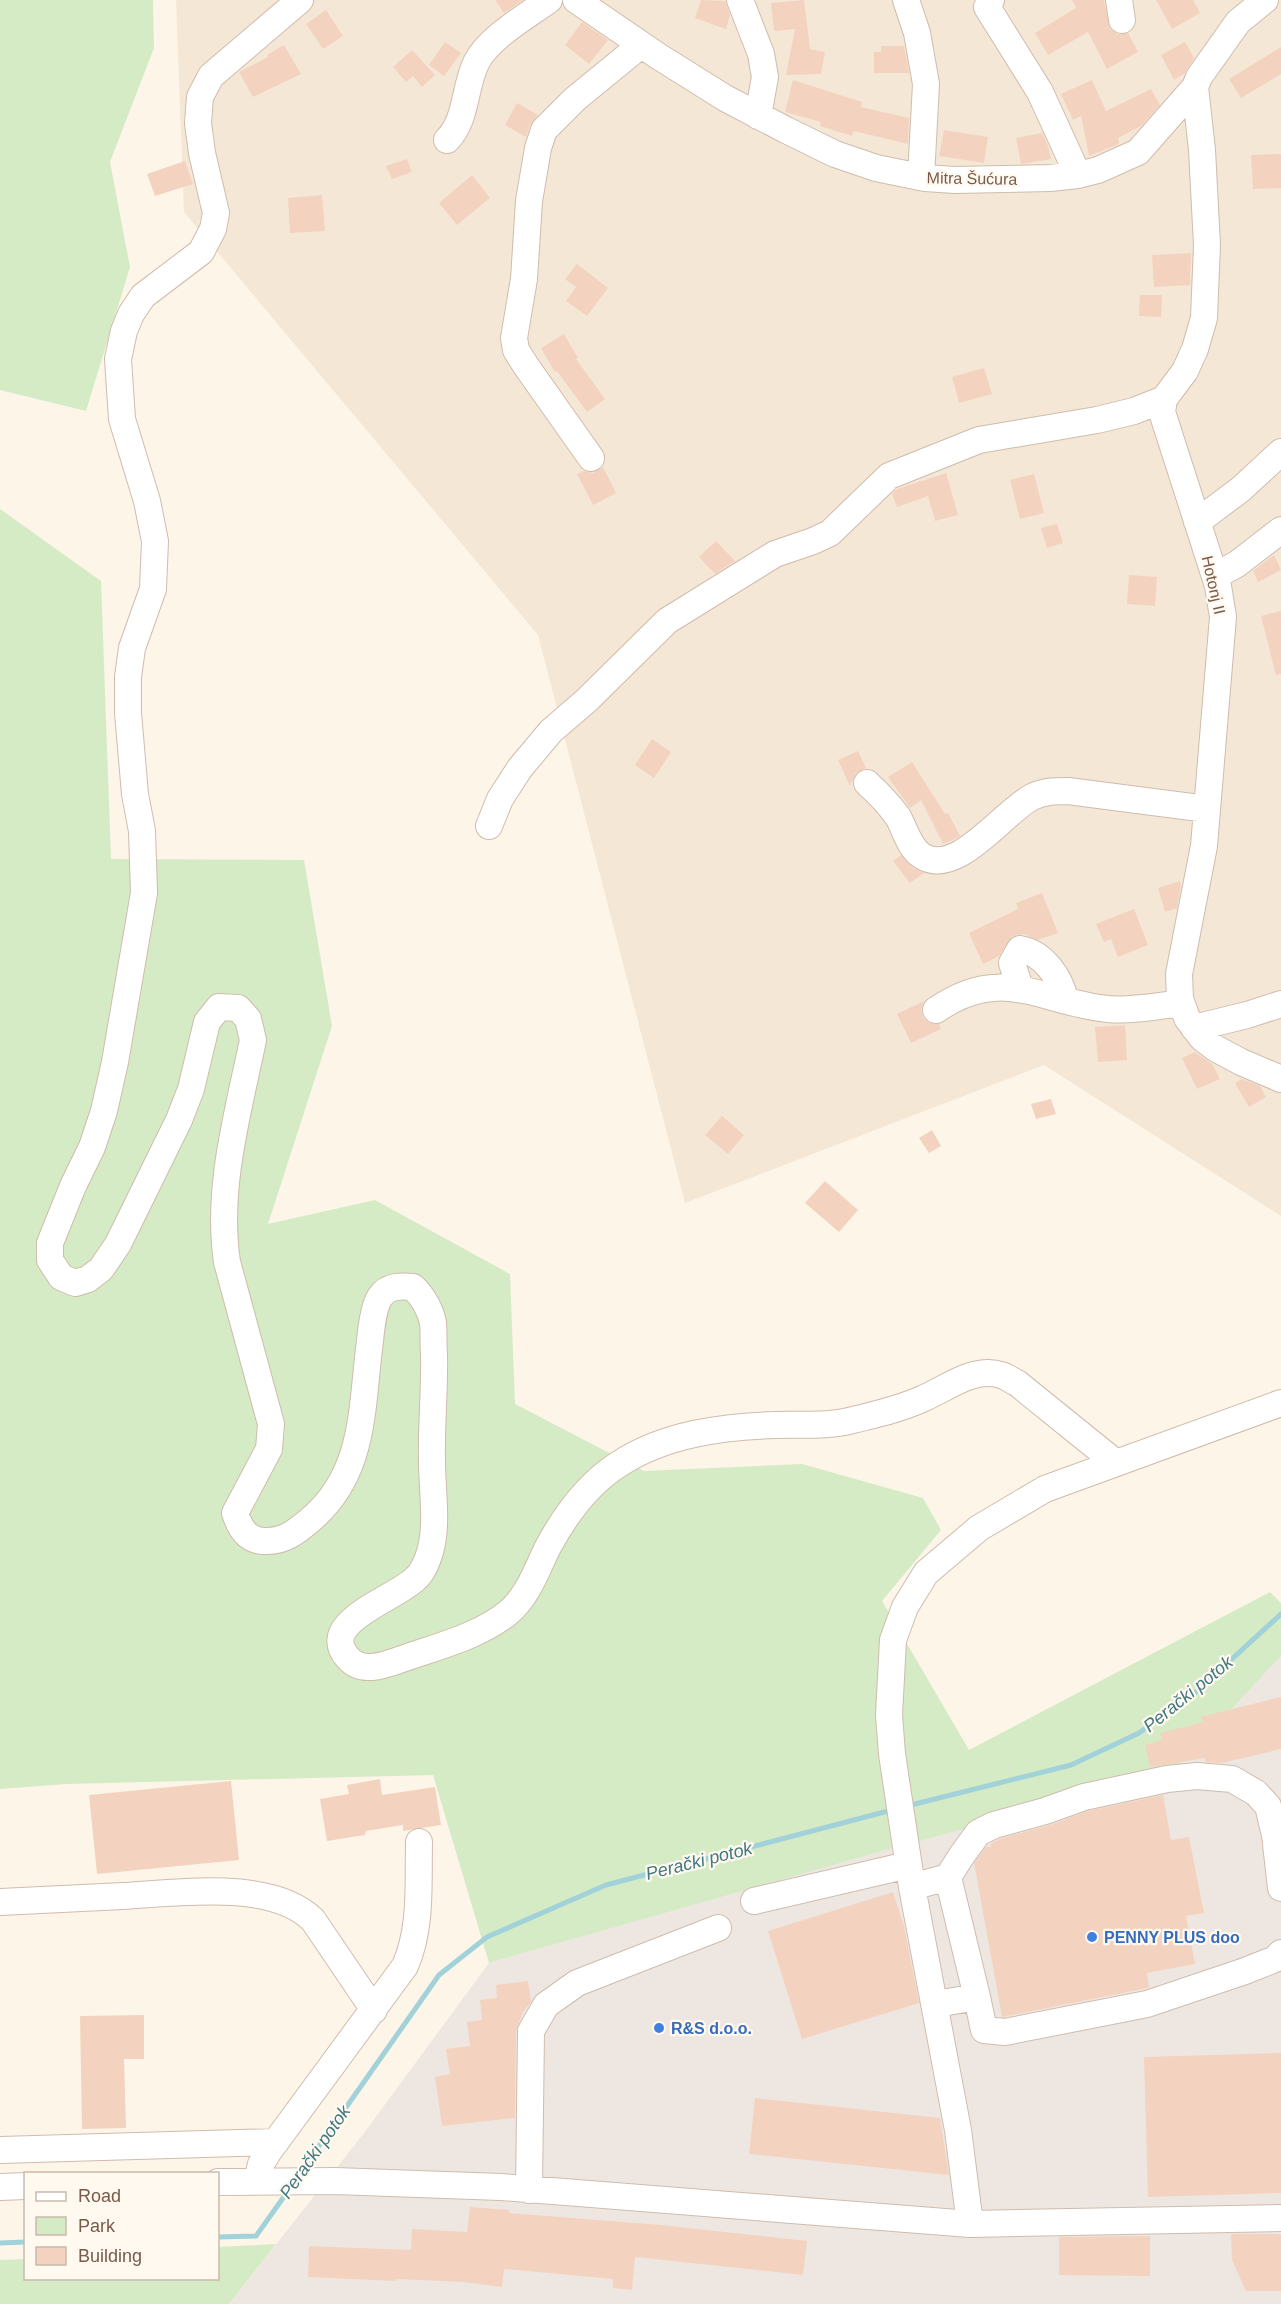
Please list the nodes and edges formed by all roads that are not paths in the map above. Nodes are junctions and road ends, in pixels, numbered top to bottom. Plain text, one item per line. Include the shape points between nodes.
1 (300, 0) edge
2 (549, 0) edge
3 (576, 0) edge
4 (740, 0) edge
5 (906, 0) edge
6 (991, 0) edge
7 (1248, 5) edge
8 (641, 45) junction
9 (1195, 87) junction
10 (758, 116) junction
11 (447, 140) dead end
12 (1078, 175) junction
13 (921, 177) junction
14 (1164, 399) junction
15 (1281, 452) edge
16 (591, 458) dead end
17 (1197, 522) junction
18 (1281, 530) edge
19 (1215, 576) junction
20 (867, 783) dead end
21 (1207, 809) junction
22 (489, 826) dead end
23 (1020, 988) junction
24 (1065, 999) junction
25 (1181, 1002) junction
26 (1281, 1004) edge
27 (936, 1010) dead end
28 (1194, 1028) junction
29 (1281, 1079) edge
30 (1281, 1403) edge
31 (1116, 1463) junction
32 (419, 1842) dead end
33 (909, 1868) junction
34 (948, 1877) junction
35 (1281, 1888) edge
36 (754, 1900) dead end
37 (0, 1902) edge
38 (718, 1928) dead end
39 (1281, 1953) edge
40 (977, 1997) junction
41 (936, 2004) junction
42 (374, 2010) junction
43 (276, 2142) junction
44 (0, 2150) edge
45 (265, 2181) junction
46 (219, 2182) edge
47 (24, 2186) edge
48 (0, 2187) edge
49 (529, 2190) junction
50 (1281, 2218) edge
51 (970, 2224) junction

1 - 31 street via 211,76 200,97 202,153 216,213 213,229 201,252 143,296 130,315 118,359 122,418 155,541 153,589 132,648 128,677 144,893 104,1111 50,1243 50,1260 61,1277 75,1283 101,1269 118,1244 179,1120 191,1089 207,1022 219,1007 238,1008 248,1019 253,1040 226,1179 223,1236 271,1424 269,1449 235,1512 241,1529 256,1541 284,1539 318,1514 347,1475 355,1453 372,1326 380,1297 395,1286 413,1287 424,1299 432,1323 435,1502 429,1557 417,1578 350,1621 341,1635 342,1648 350,1661 365,1667 383,1666 494,1623 524,1595 559,1527 594,1484 634,1455 670,1439 743,1427 845,1422 893,1410 955,1381 1000,1374 1017,1383
2 - 11 street via 477,60 461,120
3 - 8 street, Mitra Šućura
4 - 10 street via 761,54 765,76
5 - 13 street via 917,33 926,84
6 - 12 street via 987,7 1040,92
7 - 9 street, Mitra Šućura
8 - 10 street, Mitra Šućura
8 - 16 street via 543,130 529,201 524,279 514,338 516,350
9 - 12 street, Mitra Šućura via 1138,152
9 - 14 street via 1207,245 1204,318 1185,371
10 - 13 street, Mitra Šućura via 836,154 876,168
12 - 13 street, Mitra Šućura via 955,180
14 - 17 street, Hotonj II via 1162,412
14 - 22 street via 1096,420 979,440 889,476 830,533 775,554 667,621 551,731 515,776
15 - 17 street
17 - 19 street, Hotonj II
18 - 19 street
19 - 21 street, Hotonj II via 1223,617
20 - 21 street via 886,801 911,844 921,855 933,860 949,859 966,850 1031,797 1046,791
21 - 25 street, Hotonj II via 1204,846 1179,974
23 - 24 street
23 - 24 street via 1012,963 1020,949 1031,951 1051,969
23 - 27 street via 995,986 973,990
24 - 25 street via 1109,1009
25 - 28 street, Hotonj II
26 - 28 street
28 - 29 street, Hotonj II via 1215,1048
30 - 31 street
31 - 33 street via 1045,1489 979,1528 926,1573 905,1607 893,1640 889,1715
32 - 42 street via 413,1949
33 - 34 street
33 - 36 street
33 - 41 street
34 - 35 street via 978,1833 993,1825 1084,1797 1197,1776 1232,1779 1257,1793 1268,1806
34 - 40 street
37 - 42 street via 240,1893 291,1904 313,1920
38 - 49 street via 577,1983 546,2005 531,2031
39 - 40 street via 1245,1971 1147,2004 1005,2032 984,2030
40 - 41 street
41 - 51 street
42 - 43 street
43 - 44 street
43 - 45 street via 261,2164
45 - 46 street
45 - 49 street
47 - 48 street
49 - 51 street
50 - 51 street

